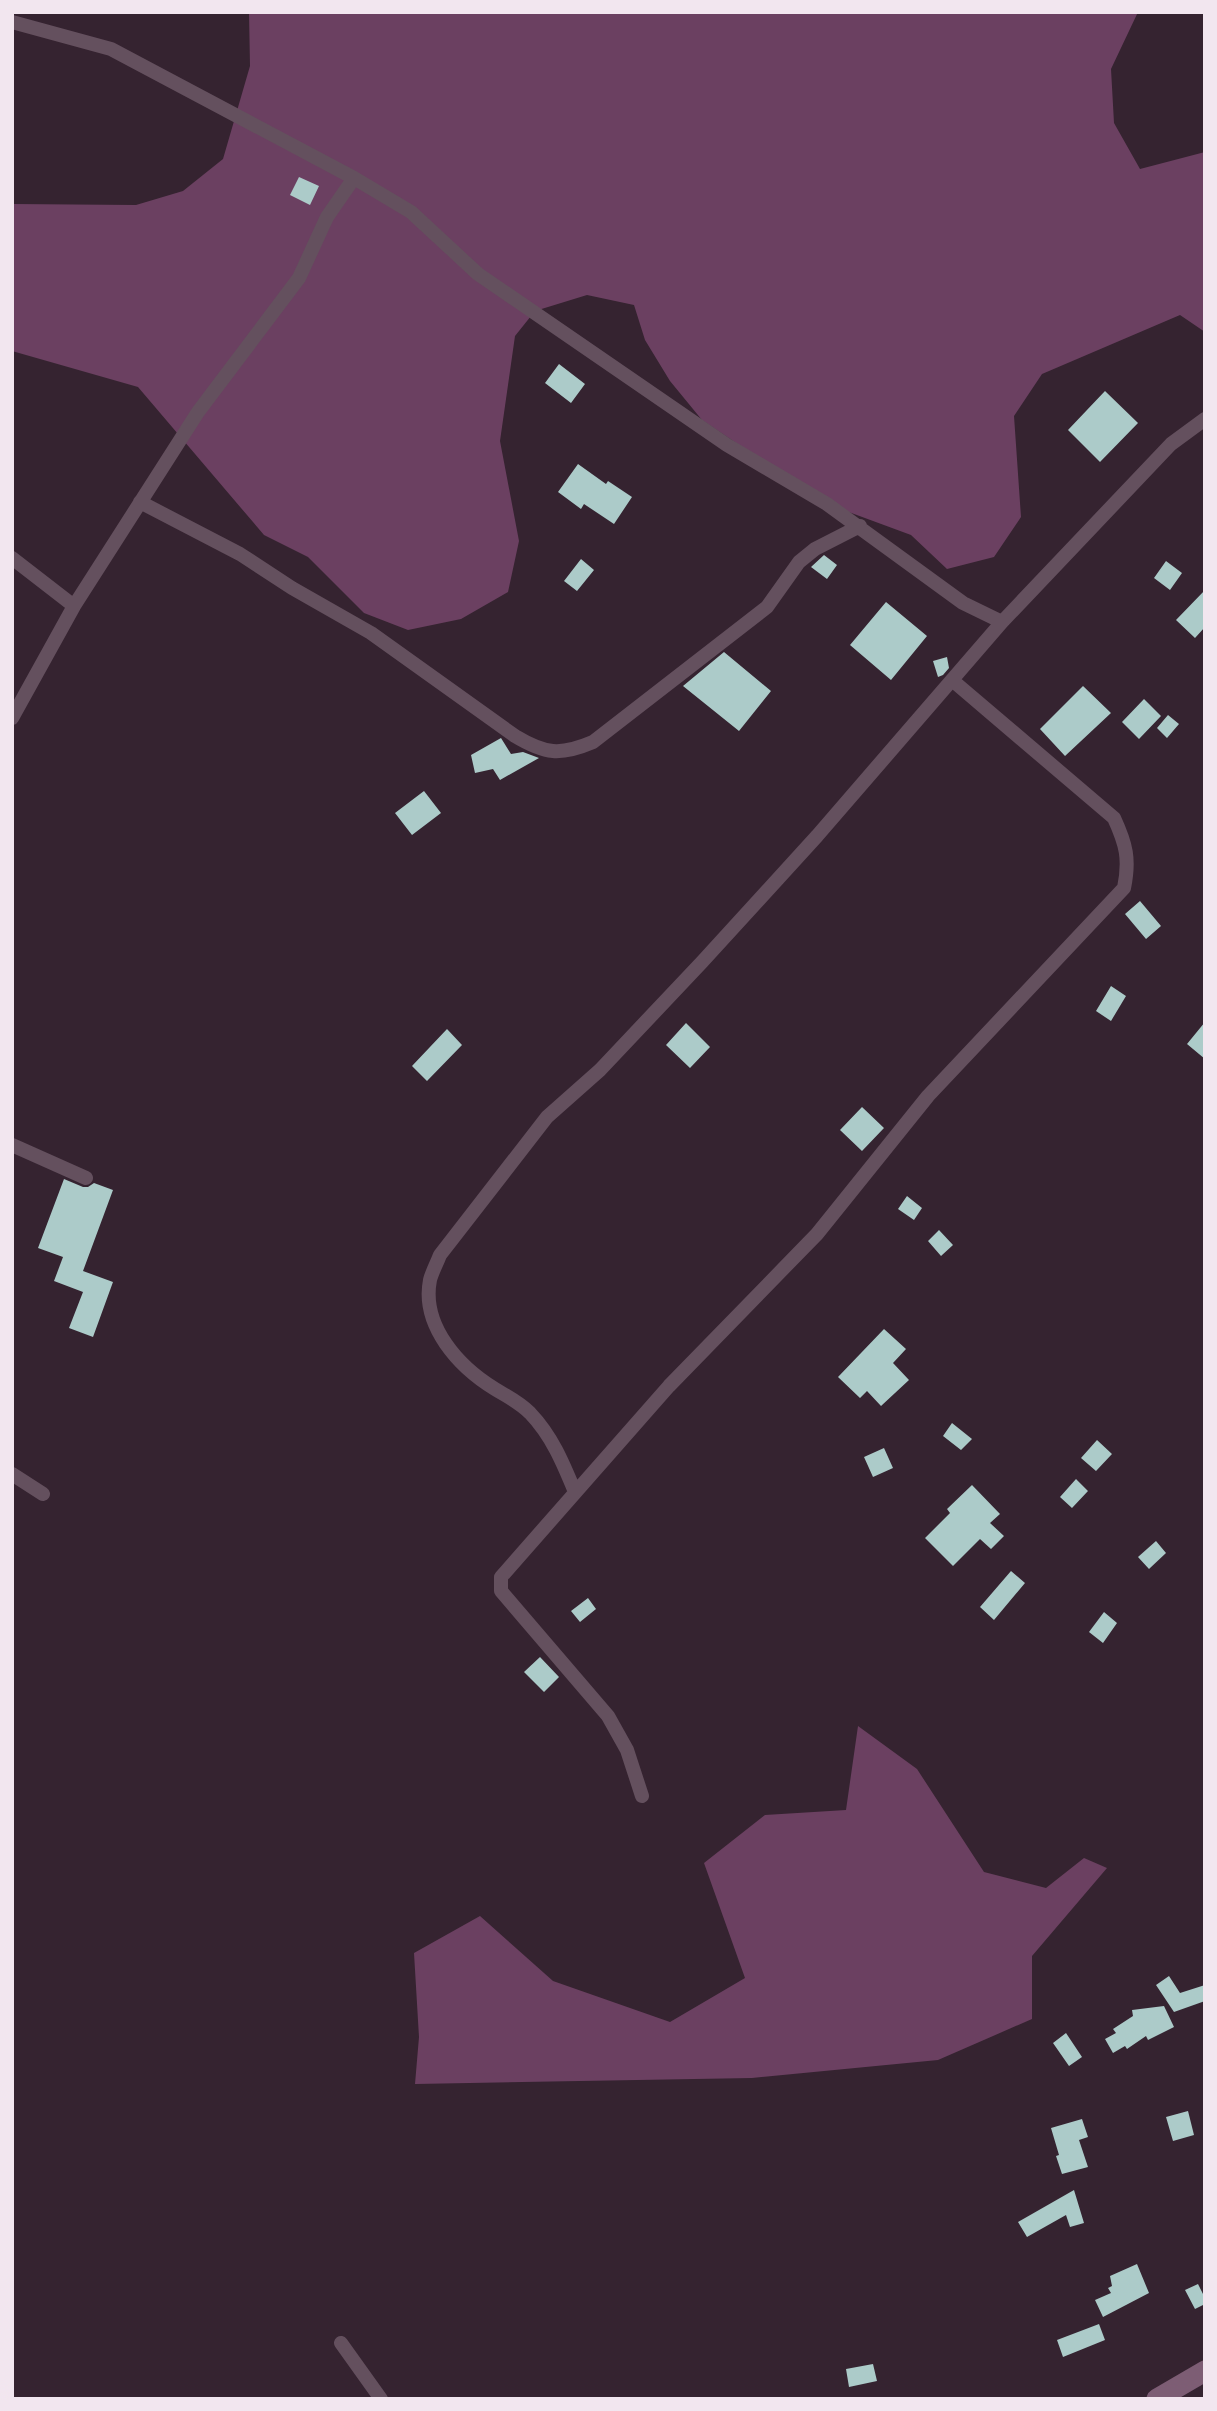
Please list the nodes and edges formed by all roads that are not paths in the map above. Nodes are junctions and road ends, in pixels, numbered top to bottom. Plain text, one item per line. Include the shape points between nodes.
1 (12, 22) edge
2 (354, 178) junction
3 (1205, 419) edge
4 (140, 502) junction
5 (860, 526) junction
6 (12, 558) edge
7 (74, 606) junction
8 (1002, 622) junction
9 (952, 680) junction
10 (12, 718) edge
11 (12, 1145) edge
12 (86, 1178) dead end
13 (12, 1475) edge
14 (575, 1492) junction
15 (43, 1494) dead end
16 (642, 1796) dead end
17 (341, 2343) dead end
18 (1205, 2371) edge
19 (381, 2399) edge
20 (1157, 2399) edge

1 - 2 street via 111,49
2 - 4 street via 327,217 299,278 198,412
2 - 5 street via 411,212 478,274 727,445
3 - 8 street via 1171,444
4 - 5 street via 268,570 371,633 515,736 537,749 556,752 593,742 767,607 799,562
4 - 7 street
5 - 8 street via 948,593
6 - 7 street
7 - 10 street
8 - 9 street
9 - 14 street via 702,962 600,1070 547,1116 440,1255 429,1294 433,1320 443,1340 464,1366 531,1413 557,1449
9 - 14 street via 1114,818 1125,841 1128,867 1124,888 928,1096 817,1234 669,1386
11 - 12 street
13 - 15 street
14 - 16 street via 501,1577 501,1591 608,1716 627,1751
17 - 19 street
18 - 20 main road

